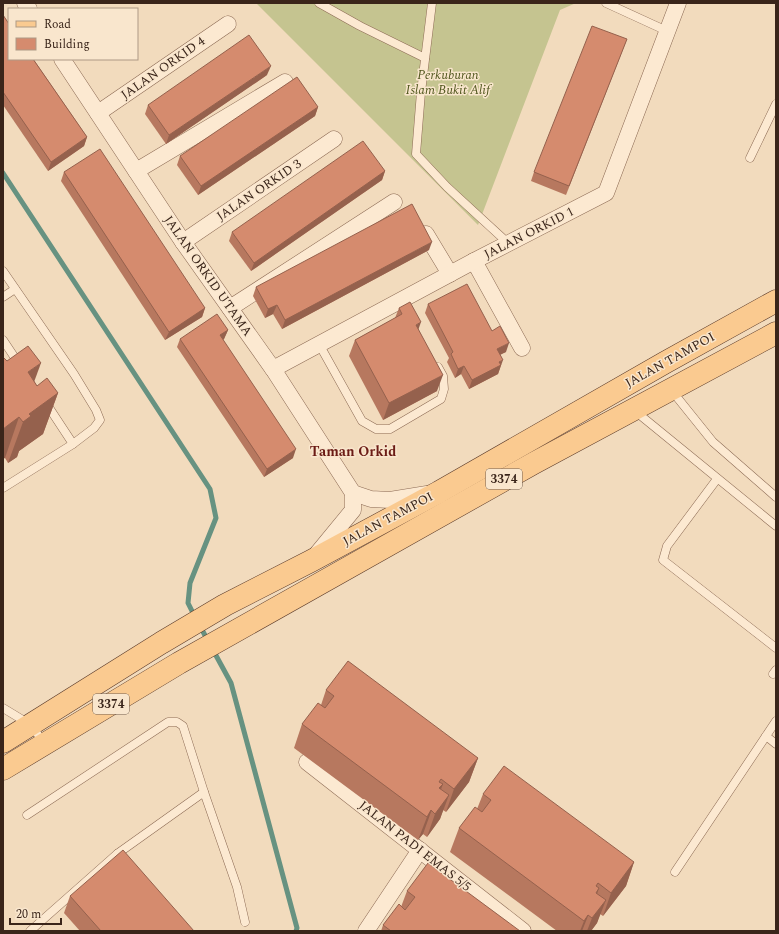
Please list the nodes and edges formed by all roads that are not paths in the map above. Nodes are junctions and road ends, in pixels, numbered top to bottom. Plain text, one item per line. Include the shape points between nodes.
1 (319, 3) edge
2 (432, 3) edge
3 (606, 3) edge
4 (678, 3) edge
5 (228, 24) dead end
6 (667, 31) junction
7 (425, 58) junction
8 (63, 60) edge
9 (285, 82) dead end
10 (776, 104) edge
11 (98, 113) junction
12 (334, 138) dead end
13 (750, 158) dead end
14 (136, 171) junction
15 (394, 202) dead end
16 (426, 234) edge
17 (183, 242) junction
18 (508, 243) junction
19 (474, 261) junction
20 (3, 270) edge
21 (450, 274) junction
22 (16, 289) junction
23 (3, 297) edge
24 (776, 301) edge
25 (230, 308) junction
26 (776, 333) edge
27 (3, 340) edge
28 (319, 344) junction
29 (522, 348) dead end
30 (435, 362) edge
31 (273, 369) junction
32 (25, 372) edge
33 (670, 389) junction
34 (42, 399) edge
35 (632, 410) junction
36 (73, 444) junction
37 (717, 479) junction
38 (3, 488) edge
39 (439, 492) junction
40 (353, 493) junction
41 (776, 497) edge
42 (776, 526) edge
43 (311, 561) junction
44 (776, 648) edge
45 (3, 708) edge
46 (776, 721) edge
47 (31, 725) junction
48 (766, 736) junction
49 (3, 742) edge
50 (44, 744) junction
51 (776, 744) edge
52 (307, 762) dead end
53 (3, 769) edge
54 (204, 792) junction
55 (27, 815) dead end
56 (420, 850) junction
57 (117, 854) junction
58 (130, 866) edge
59 (675, 872) dead end
60 (245, 922) dead end
61 (30, 931) edge
62 (366, 931) edge
63 (523, 931) edge

1 - 7 lane
2 - 7 lane
3 - 6 lane
4 - 6 street, JALAN ORKID 1
5 - 11 street, JALAN ORKID 4
6 - 18 street, JALAN ORKID 1 via 606,194
7 - 18 lane via 416,154 447,187
8 - 11 street, JALAN ORKID UTAMA
9 - 14 street
10 - 13 lane
11 - 14 street, JALAN ORKID UTAMA
12 - 17 street, JALAN ORKID 3
14 - 17 street, JALAN ORKID UTAMA
15 - 25 street
16 - 21 street
17 - 25 street, JALAN ORKID UTAMA
18 - 19 street, JALAN ORKID 1
19 - 21 street, JALAN ORKID 1
19 - 29 street
20 - 22 lane
21 - 28 street, JALAN ORKID 1 via 403,304
22 - 23 lane
22 - 36 lane via 74,374 100,420
24 - 39 main road, JALAN TAMPOI / 3374
25 - 31 street, JALAN ORKID UTAMA
26 - 33 main road, JALAN TAMPOI / 3374
27 - 32 lane
28 - 30 lane via 362,421 376,429 390,429 441,399 444,390 442,376
28 - 31 street, JALAN ORKID 1
31 - 40 street, JALAN ORKID UTAMA
33 - 35 main road, JALAN TAMPOI / 3374
33 - 41 lane via 713,442
34 - 36 lane
35 - 37 lane
35 - 50 main road, JALAN TAMPOI / 3374 via 178,663
36 - 38 lane
37 - 42 lane
37 - 44 lane via 667,546 663,560
39 - 40 street via 390,500 371,499
39 - 43 main road, JALAN TAMPOI / 3374
40 - 43 street via 353,510
43 - 47 main road, JALAN TAMPOI / 3374 via 225,605
45 - 47 lane
46 - 48 lane
47 - 49 main road, JALAN TAMPOI / 3374
47 - 50 lane
48 - 51 lane
48 - 59 lane
50 - 53 main road, JALAN TAMPOI / 3374
52 - 56 street, JALAN PADI EMAS 5/5
54 - 55 lane via 183,726 177,722 168,722
54 - 57 lane
54 - 60 lane via 237,887
56 - 62 street
56 - 63 street, JALAN PADI EMAS 5/5
57 - 58 lane
57 - 61 lane

